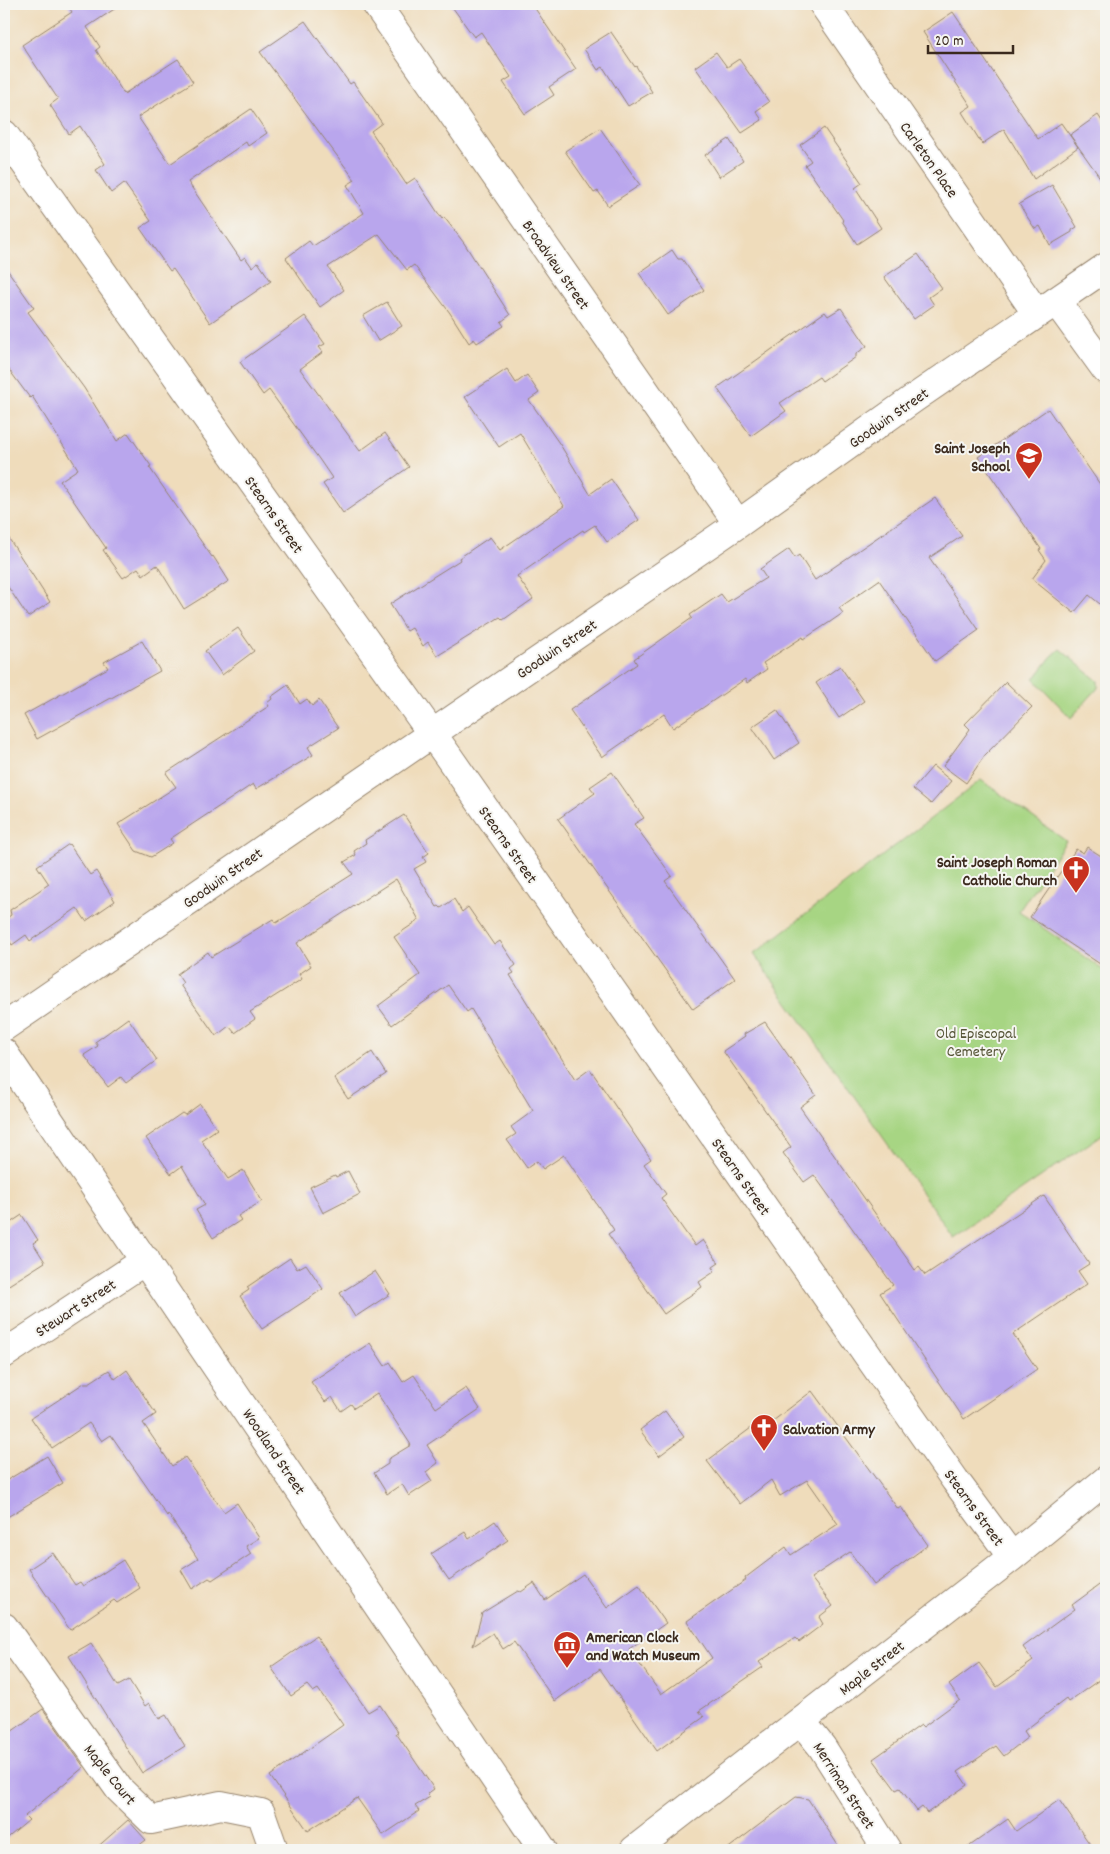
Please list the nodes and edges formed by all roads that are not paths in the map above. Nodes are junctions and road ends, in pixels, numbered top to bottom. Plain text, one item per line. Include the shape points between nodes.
1 (376, 4) edge
2 (823, 4) edge
3 (4, 134) edge
4 (1106, 267) edge
5 (1047, 308) junction
6 (1106, 370) edge
7 (738, 524) junction
8 (431, 734) junction
9 (4, 1027) edge
10 (4, 1053) edge
11 (146, 1260) junction
12 (4, 1354) edge
13 (1106, 1480) edge
14 (1012, 1557) junction
15 (4, 1627) edge
16 (802, 1721) junction
17 (637, 1849) edge
18 (274, 1850) edge
19 (543, 1850) edge
20 (887, 1850) edge

1 - 7 street, Broadview Street
2 - 5 street, Carleton Place
3 - 8 street, Stearns Street
4 - 5 street, Goodwin Street
5 - 6 street, Carleton Place
5 - 7 street, Goodwin Street
7 - 8 street, Goodwin Street
8 - 9 street, Goodwin Street
8 - 14 street, Stearns Street
10 - 11 street, Woodland Street
11 - 12 street, Stewart Street
11 - 19 street, Woodland Street
13 - 14 street, Maple Street
14 - 16 street, Maple Street
15 - 18 street, Maple Court via 119,1789 150,1820 221,1805 260,1813
16 - 17 street, Maple Street
16 - 20 street, Merriman Street

